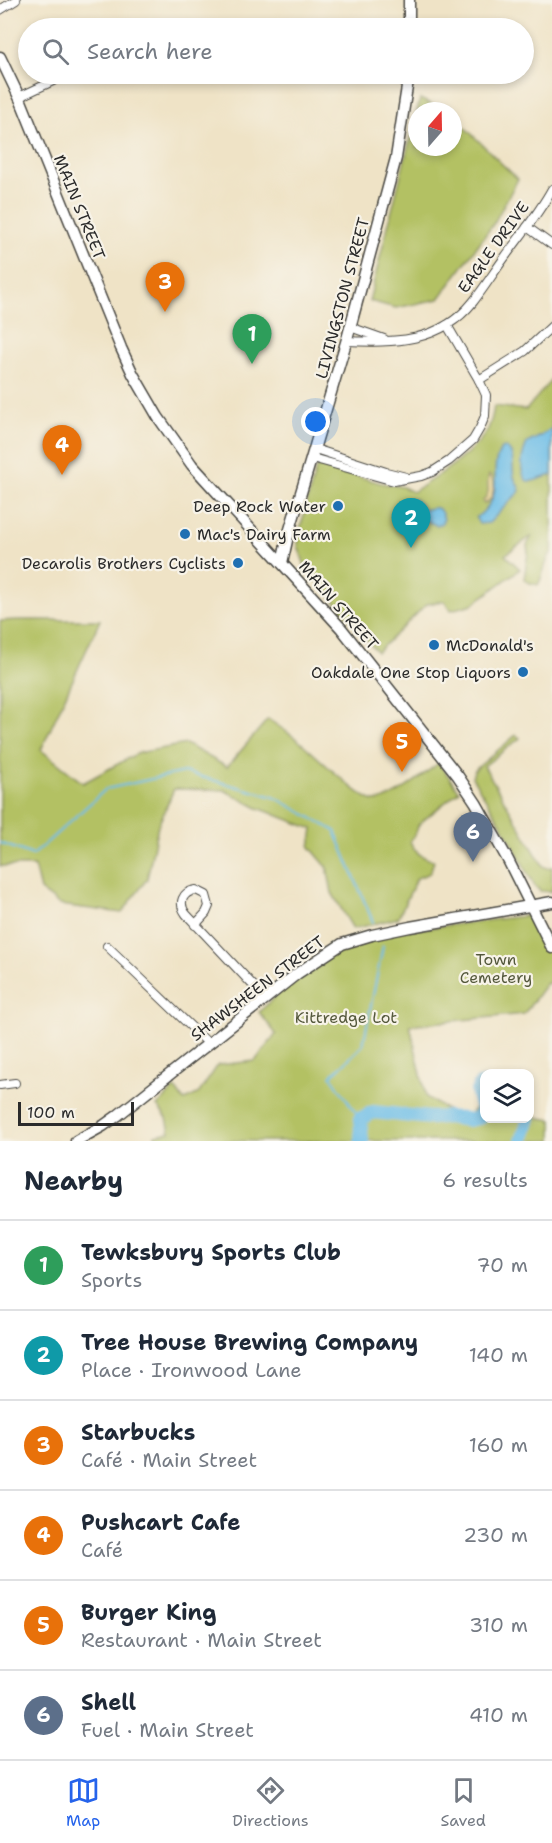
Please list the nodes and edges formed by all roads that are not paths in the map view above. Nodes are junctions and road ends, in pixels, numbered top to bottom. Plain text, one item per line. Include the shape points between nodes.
1 (16, 0) edge
2 (409, 0) edge
3 (0, 10) edge
4 (409, 18) edge
5 (0, 57) edge
6 (48, 84) edge
7 (407, 84) edge
8 (20, 98) junction
9 (552, 189) edge
10 (527, 227) junction
11 (552, 245) edge
12 (447, 325) junction
13 (552, 326) edge
14 (350, 327) junction
15 (387, 340) junction
16 (346, 341) junction
17 (479, 380) junction
18 (313, 454) junction
19 (282, 562) junction
20 (552, 902) edge
21 (531, 905) junction
22 (195, 925) dead end
23 (107, 945) dead end
24 (552, 948) edge
25 (265, 998) junction
26 (208, 1043) junction
27 (15, 1083) dead end
28 (0, 1085) edge
29 (76, 1141) edge

1 - 3 street
2 - 4 main road
5 - 8 main road, MAIN STREET
6 - 8 street
7 - 14 main road, LIVINGSTON STREET via 396,158
8 - 19 main road, MAIN STREET via 109,321 147,400 192,465
9 - 10 street, EAGLE DRIVE
10 - 11 street
10 - 12 street, EAGLE DRIVE via 473,301
12 - 15 street, EAGLE DRIVE via 418,338
12 - 17 street
13 - 17 street via 525,351
14 - 15 street, EAGLE DRIVE
14 - 16 main road, LIVINGSTON STREET
15 - 16 street, EAGLE DRIVE
16 - 18 main road, LIVINGSTON STREET
17 - 18 street via 486,395 480,428 449,461 421,477
18 - 19 main road, LIVINGSTON STREET
19 - 21 main road, MAIN STREET via 341,628 458,776 490,826
20 - 21 main road, SHAWSHEEN STREET
21 - 24 main road, MAIN STREET
21 - 25 main road, SHAWSHEEN STREET via 355,939 307,965
22 - 25 street
23 - 26 street
25 - 26 main road, SHAWSHEEN STREET
26 - 29 main road, SHAWSHEEN STREET via 117,1116
27 - 28 street

